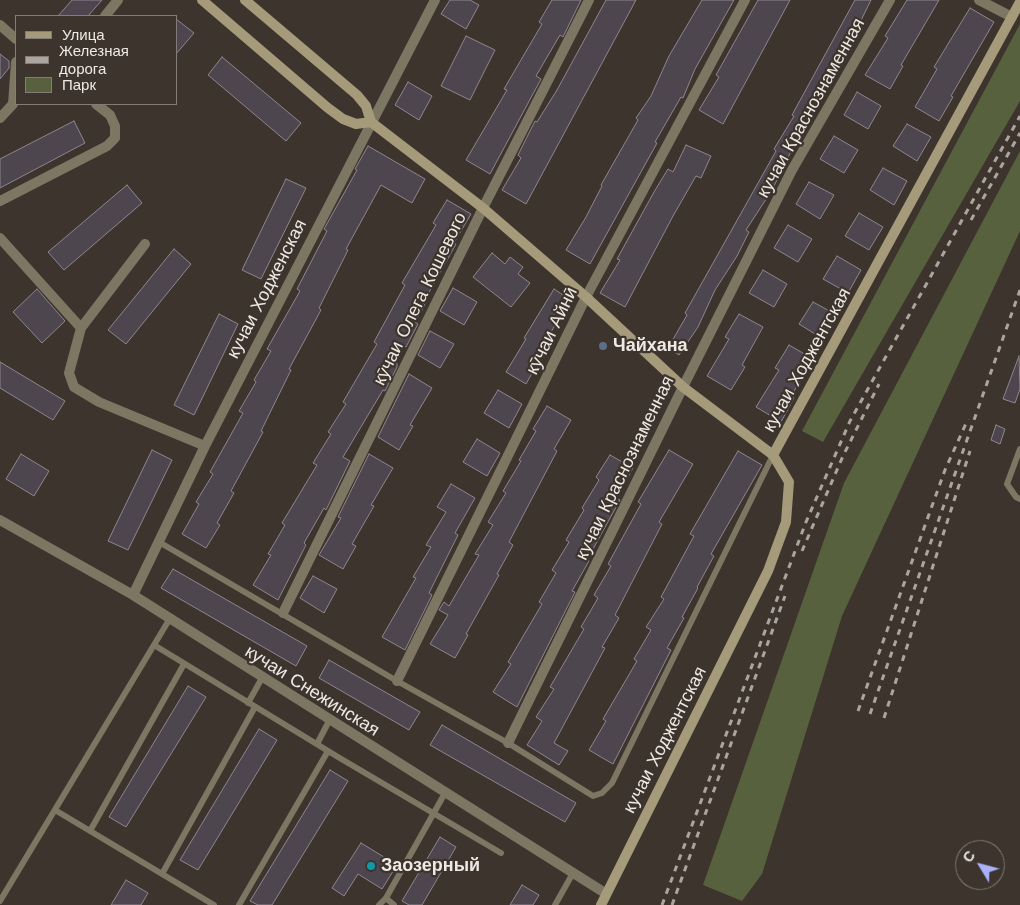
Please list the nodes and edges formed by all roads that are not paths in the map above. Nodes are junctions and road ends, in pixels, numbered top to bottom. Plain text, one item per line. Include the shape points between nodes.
1 (118, 0) edge
2 (202, 0) edge
3 (245, 0) edge
4 (435, 0) edge
5 (589, 0) edge
6 (745, 0) edge
7 (890, 0) edge
8 (979, 0) edge
9 (1020, 2) edge
10 (106, 15) edge
11 (1012, 17) junction
12 (0, 25) edge
13 (15, 38) edge
14 (15, 76) edge
15 (97, 105) edge
16 (0, 118) edge
17 (371, 122) junction
18 (0, 201) edge
19 (483, 208) junction
20 (0, 238) edge
21 (145, 244) dead end
22 (586, 297) junction
23 (81, 328) junction
24 (683, 387) junction
25 (205, 446) junction
26 (1020, 449) edge
27 (774, 455) junction
28 (1020, 499) edge
29 (0, 520) edge
30 (159, 542) junction
31 (133, 595) junction
32 (283, 613) junction
33 (169, 620) junction
34 (154, 645) junction
35 (184, 664) junction
36 (262, 678) junction
37 (397, 681) junction
38 (248, 703) junction
39 (255, 707) junction
40 (330, 721) junction
41 (508, 743) junction
42 (317, 744) junction
43 (328, 751) junction
44 (445, 793) junction
45 (56, 810) junction
46 (434, 815) junction
47 (90, 831) junction
48 (501, 853) dead end
49 (573, 873) junction
50 (162, 874) junction
51 (605, 893) junction
52 (386, 898) junction
53 (0, 901) edge
54 (214, 905) edge
55 (239, 905) edge
56 (379, 905) edge
57 (394, 905) edge
58 (555, 905) edge
59 (601, 905) edge

1 - 10 street
2 - 17 main road via 343,119 356,124
3 - 17 main road via 357,95 366,106
4 - 17 street, кучаи Ходженская
5 - 19 street, кӯчаи Олега Кошевого
6 - 22 street, кӯчаи Айнӣ
7 - 24 street, кучаи Краснознаменная via 792,170
8 - 11 street
9 - 11 main road, кучаи Ходжентская
11 - 27 main road, кучаи Ходжентская
12 - 13 street
14 - 16 street via 13,104
15 - 18 street via 110,116 115,126 114,138 107,146
17 - 19 main road
17 - 25 street, кучаи Ходженская
19 - 22 main road
19 - 32 street, кӯчаи Олега Кошевого
20 - 23 street
21 - 23 street
22 - 24 main road
22 - 37 street, кӯчаи Айнӣ
23 - 25 street via 69,373 74,387 99,402
24 - 27 main road
24 - 41 street, кучаи Краснознаменная
25 - 30 street, кучаи Ходженская
26 - 28 lane via 1006,484
27 - 41 lane via 612,783 602,793 593,796
27 - 51 main road, кучаи Ходжентская via 789,482 786,522 768,571
29 - 31 street, кучаи Снежинская
30 - 31 street, кучаи Ходженская
30 - 32 lane
31 - 33 street, кучаи Снежинская
32 - 37 lane
33 - 34 lane
33 - 36 street, кучаи Снежинская
34 - 35 lane
34 - 45 lane
35 - 38 lane
35 - 47 lane
36 - 38 lane
36 - 40 street, кучаи Снежинская
37 - 41 lane
38 - 39 lane
39 - 42 lane
39 - 50 lane
40 - 42 lane
40 - 44 street, кучаи Снежинская
42 - 43 lane
43 - 46 lane
43 - 55 lane
44 - 46 lane
44 - 49 street, кучаи Снежинская
45 - 47 lane
45 - 53 lane
46 - 48 lane
46 - 52 lane
47 - 50 lane
49 - 51 street, кучаи Снежинская
49 - 58 lane
50 - 54 lane
51 - 59 main road, кучаи Ходжентская
52 - 56 lane
52 - 57 lane

